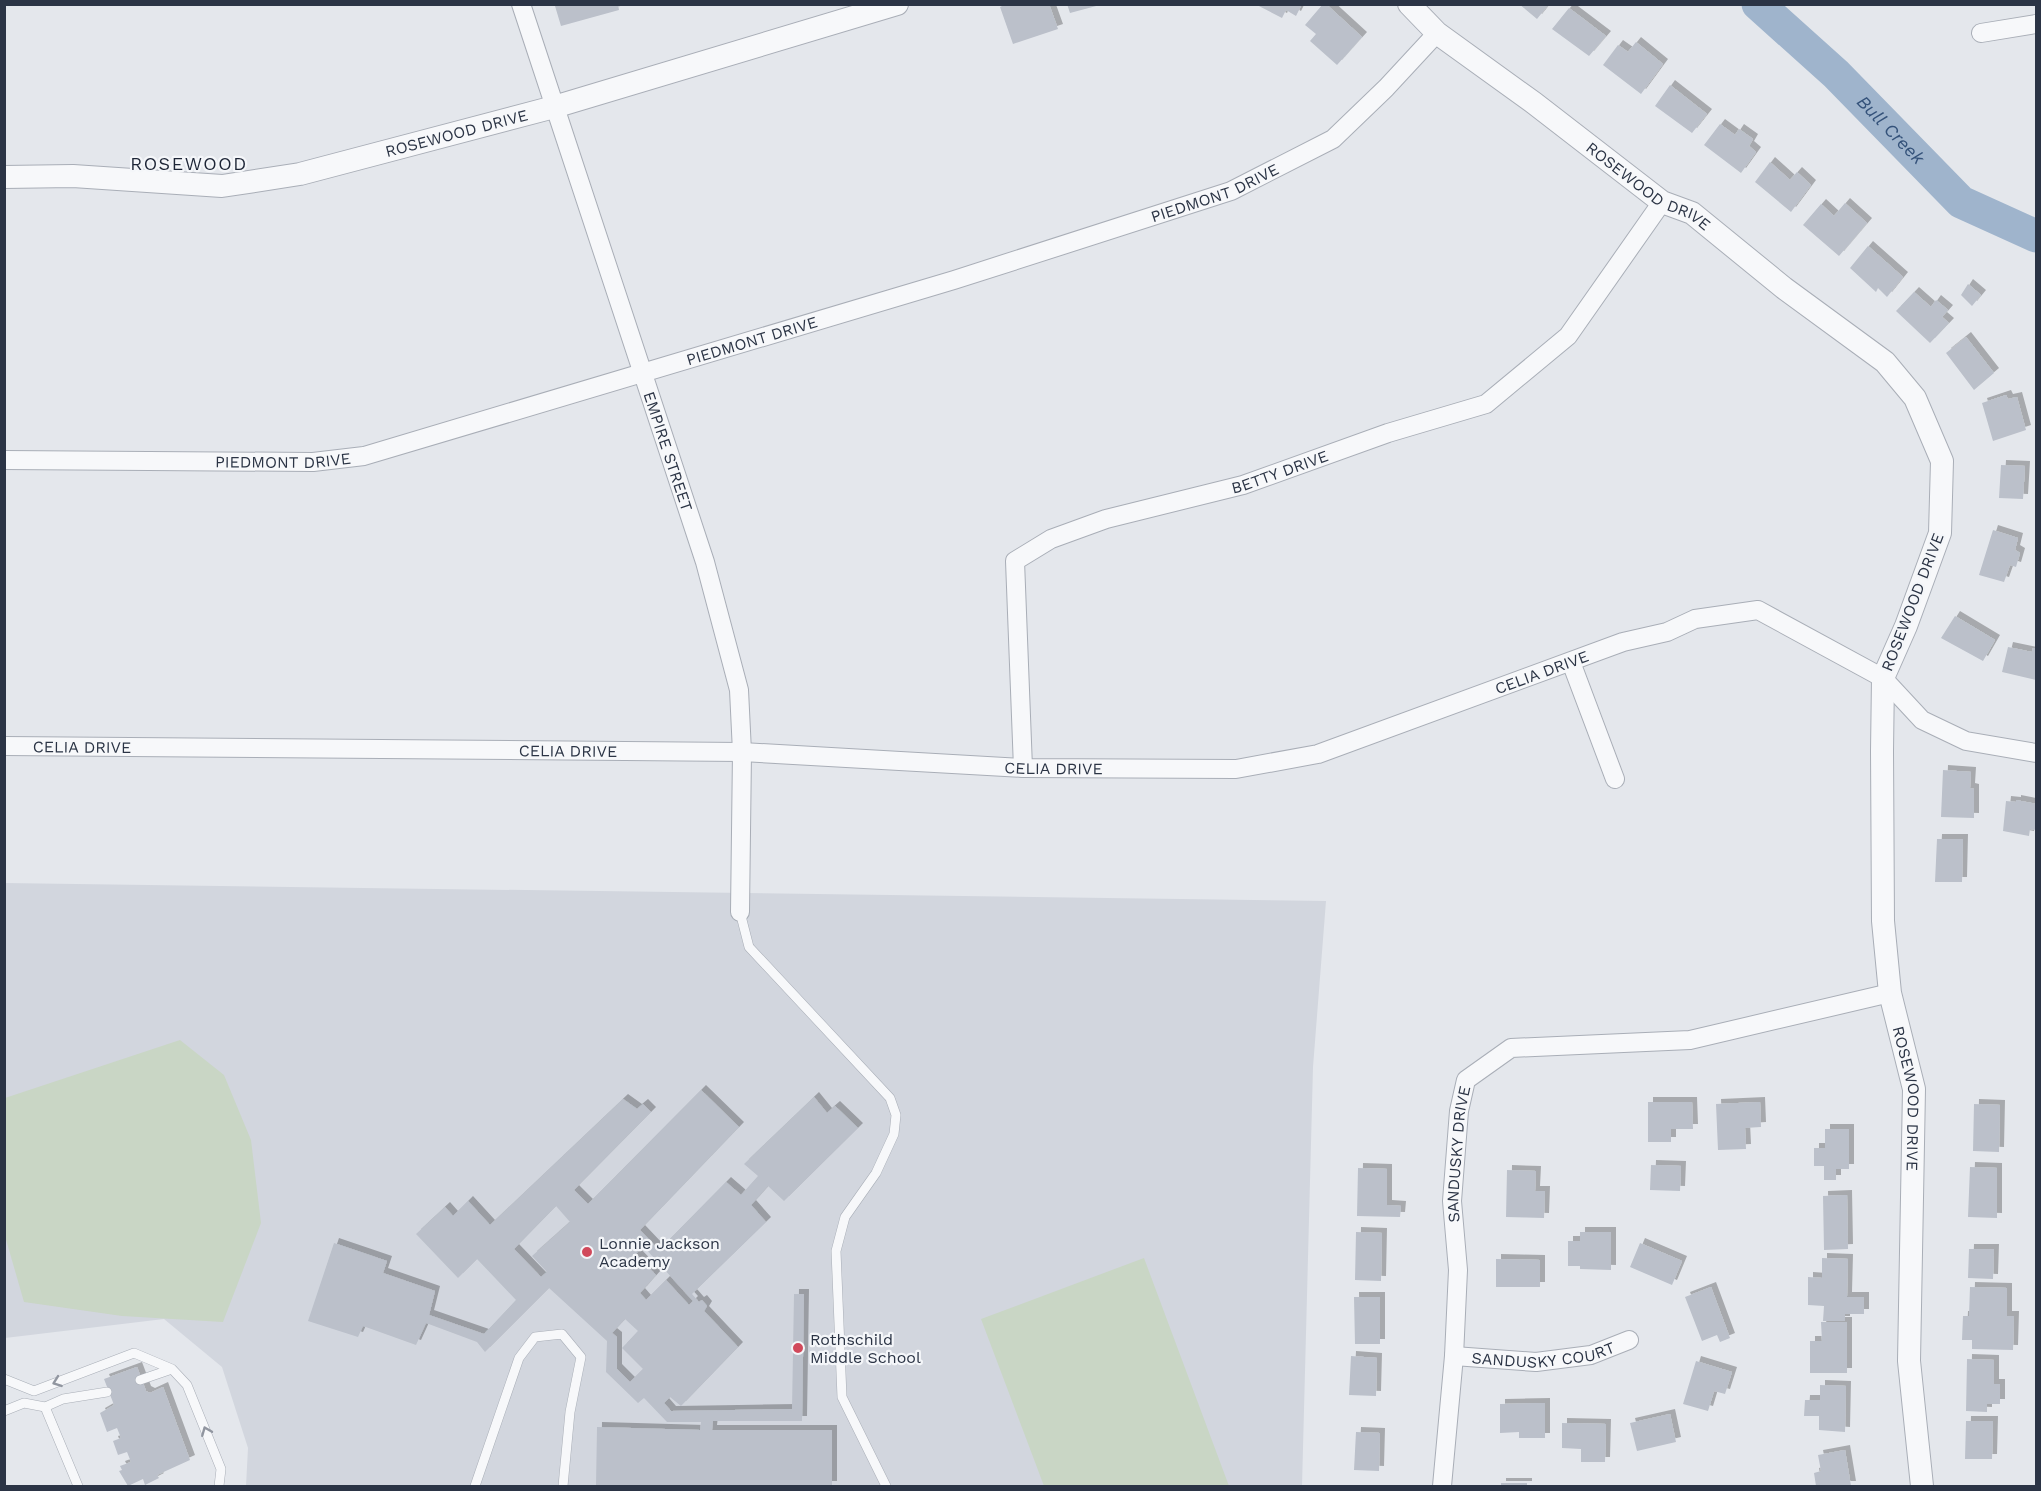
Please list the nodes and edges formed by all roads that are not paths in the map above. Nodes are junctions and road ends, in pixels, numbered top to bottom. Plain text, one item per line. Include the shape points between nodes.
1 (521, 4) edge
2 (897, 4) edge
3 (1409, 4) edge
4 (2037, 24) edge
5 (1437, 33) junction
6 (1981, 33) dead end
7 (554, 107) junction
8 (4, 177) edge
9 (1662, 202) junction
10 (641, 372) junction
11 (4, 460) edge
12 (1571, 662) junction
13 (1883, 678) junction
14 (4, 746) edge
15 (742, 752) junction
16 (2037, 753) edge
17 (1023, 768) junction
18 (1615, 779) dead end
19 (740, 912) joint
20 (1890, 993) junction
21 (1629, 1340) dead end
22 (1454, 1356) junction
23 (172, 1369) junction
24 (4, 1378) edge
25 (140, 1380) dead end
26 (107, 1392) dead end
27 (45, 1407) junction
28 (4, 1411) edge
29 (78, 1486) edge
30 (219, 1486) edge
31 (475, 1486) edge
32 (563, 1486) edge
33 (886, 1486) edge
34 (1442, 1486) edge
35 (1922, 1486) edge

1 - 7 street, EMPIRE STREET
2 - 7 street, ROSEWOOD DRIVE
3 - 5 street, ROSEWOOD DRIVE
4 - 6 street
5 - 9 street, ROSEWOOD DRIVE
5 - 10 street, PIEDMONT DRIVE via 1333,139 1231,190 954,280
7 - 8 street, ROSEWOOD DRIVE via 300,174 222,186 73,176
7 - 10 street, EMPIRE STREET
9 - 13 street, ROSEWOOD DRIVE via 1692,213 1784,288 1885,362 1915,398 1942,461 1940,533
9 - 17 street, BETTY DRIVE via 1568,336 1486,404 1388,433 1243,485 1106,519 1051,539 1015,561
10 - 11 street, PIEDMONT DRIVE via 364,456 313,462
10 - 15 street, EMPIRE STREET via 713,594 739,690
12 - 13 street, CELIA DRIVE via 1695,620 1758,610
12 - 17 street, CELIA DRIVE via 1308,756 1236,769
12 - 18 street
13 - 16 street, CELIA DRIVE via 1922,720 1966,741
13 - 20 street, ROSEWOOD DRIVE via 1882,921
14 - 15 street, CELIA DRIVE
15 - 17 street, CELIA DRIVE
15 - 19 street, EMPIRE STREET
19 - 33 lane via 749,947 890,1098 896,1115 894,1134 876,1173 845,1216 836,1251 842,1397
20 - 22 street, SANDUSKY DRIVE via 1690,1040 1511,1048 1466,1080 1459,1111 1452,1201 1458,1270
20 - 35 street, ROSEWOOD DRIVE via 1914,1089 1909,1361
21 - 22 street, SANDUSKY COURT via 1591,1354 1536,1362
22 - 34 street, SANDUSKY DRIVE
23 -> 24 lane via 134,1353 34,1391
23 - 25 lane
30 -> 23 lane via 221,1469 188,1385
26 - 27 lane via 63,1399
27 - 28 lane via 24,1402
27 - 29 lane
31 - 32 lane via 519,1358 535,1337 562,1334 581,1357 570,1413

